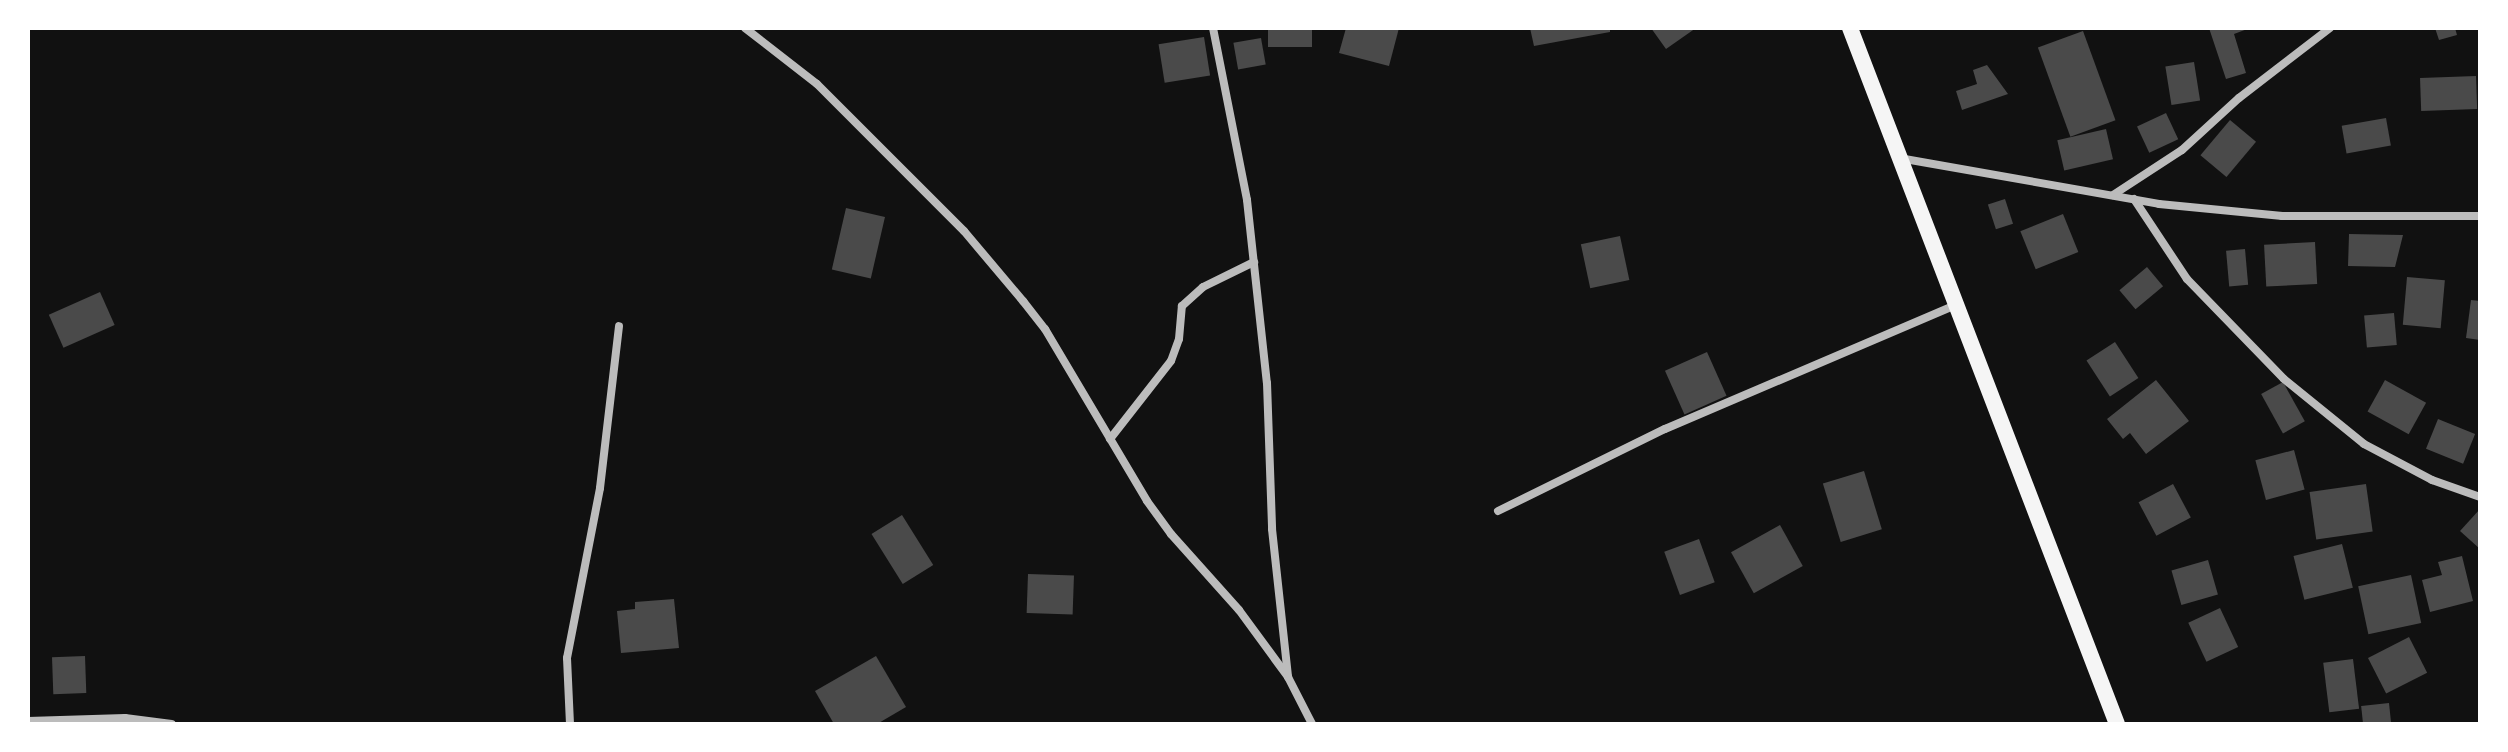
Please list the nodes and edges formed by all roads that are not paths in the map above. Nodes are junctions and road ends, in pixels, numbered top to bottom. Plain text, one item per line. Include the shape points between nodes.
1 (745, 28) edge
2 (1213, 28) edge
3 (1850, 28) edge
4 (2330, 28) edge
5 (1899, 158) junction
6 (2112, 195) junction
7 (2134, 199) junction
8 (2480, 216) edge
9 (1254, 262) junction
10 (1957, 305) junction
11 (619, 326) dead end
12 (1110, 439) junction
13 (2480, 497) edge
14 (1498, 511) dead end
15 (1288, 677) junction
16 (28, 721) edge
17 (172, 724) edge
18 (570, 724) edge
19 (1312, 724) edge
20 (2117, 724) edge

1 - 12 street via 817,84 964,231 1045,329
2 - 9 street
3 - 5 main road
4 - 6 street via 2182,150
5 - 6 street
5 - 10 main road
6 - 7 street
7 - 8 street via 2282,216
7 - 13 street via 2187,279 2284,379 2364,444 2432,480
9 - 12 street via 1203,287 1182,306 1171,361
9 - 15 street
10 - 14 street via 1698,414
10 - 20 main road
11 - 18 street via 600,488 567,658
12 - 15 street via 1171,534 1239,610
15 - 19 street
16 - 17 street via 125,718

